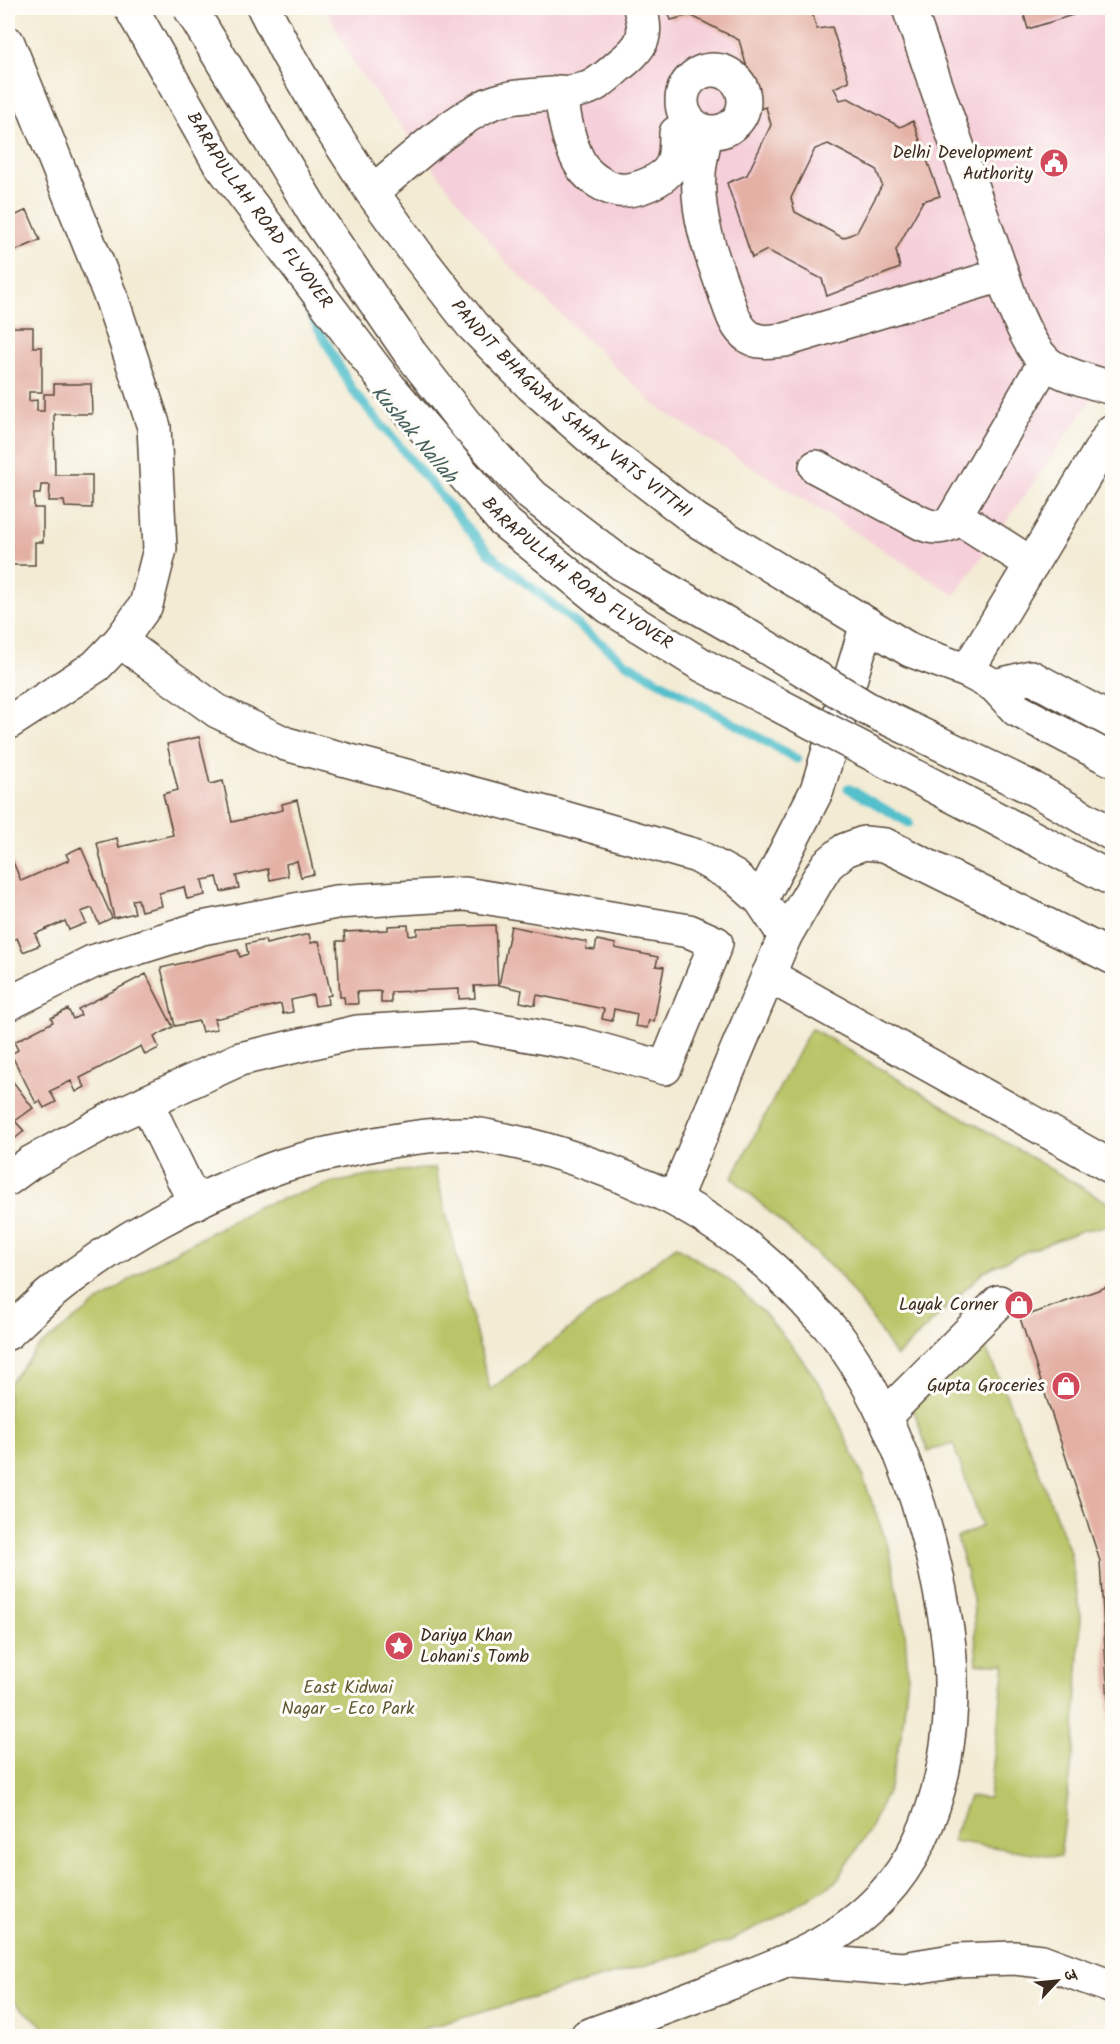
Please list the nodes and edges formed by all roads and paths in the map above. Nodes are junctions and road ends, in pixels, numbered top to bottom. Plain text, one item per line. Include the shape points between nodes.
1 (131, 8) edge
2 (190, 8) edge
3 (264, 8) edge
4 (640, 8) edge
5 (909, 8) edge
6 (8, 43) edge
7 (560, 92) junction
8 (372, 192) junction
9 (1002, 275) junction
10 (1045, 362) junction
11 (1113, 388) edge
12 (1113, 431) edge
13 (816, 467) dead end
14 (956, 516) junction
15 (1032, 564) junction
16 (867, 624) junction
17 (120, 641) junction
18 (981, 678) junction
19 (1113, 721) edge
20 (8, 723) edge
21 (1113, 760) edge
22 (1113, 834) edge
23 (1113, 879) edge
24 (761, 900) junction
25 (785, 936) junction
26 (1113, 957) edge
27 (768, 975) junction
28 (8, 1004) edge
29 (146, 1102) junction
30 (1113, 1167) edge
31 (8, 1179) edge
32 (674, 1199) junction
33 (195, 1203) junction
34 (999, 1302) dead end
35 (8, 1333) edge
36 (884, 1417) junction
37 (791, 1960) junction
38 (1113, 1987) edge
39 (587, 2037) edge

1 - 23 main road, BARAPULLAH ROAD FLYOVER, bridge via 218,161 390,388 503,521 609,607 702,665
2 - 22 main road, BARAPULLAH ROAD FLYOVER, bridge via 316,216 410,353 467,426 529,493 622,564 867,709 1034,789
3 - 8 main road, PANDIT BHAGWAN SAHAY VATS VITTHI via 330,127
4 - 7 main road via 644,36 638,50 586,89
5 - 9 main road
6 - 17 main road via 112,300 154,427 160,549 146,605
7 - 8 main road via 489,104 450,129
7 - 9 main road via 569,138 584,170 618,190 649,184 667,172 691,133 707,244 734,317 750,338 763,342 784,340
8 - 16 main road, PANDIT BHAGWAN SAHAY VATS VITTHI via 472,325 531,385 601,447 696,520
9 - 10 main road via 1029,339
10 - 11 main road
10 - 14 main road
12 - 15 main road
13 - 14 main road via 930,527 950,524
14 - 15 main road
15 - 18 main road
16 - 18 main road, PANDIT BHAGWAN SAHAY VATS VITTHI via 910,650
16 - 24 main road via 817,790
17 - 20 main road via 96,666
17 - 24 main road via 217,711 286,744 698,856 735,877
18 - 19 main road via 1031,677
18 - 21 main road via 1017,710
24 - 25 main road
25 - 26 main road via 827,865 845,850 864,843 885,845
25 - 27 main road
27 - 30 main road
27 - 32 main road
28 - 29 main road via 92,962 202,928 336,902 465,894 689,931 716,943 665,1068 580,1044 472,1026 357,1032 240,1059
29 - 31 main road via 30,1163
29 - 33 main road
32 - 33 main road via 583,1161 534,1145 476,1134 416,1136 349,1149 282,1166
32 - 36 main road via 762,1258 801,1296 840,1339
33 - 35 main road via 90,1264
34 - 36 main road
36 - 37 main road via 914,1485 949,1637 950,1713 944,1769 929,1818 909,1859 884,1894 848,1928
37 - 38 main road via 903,1969 958,1960 1014,1958 1042,1961
37 - 39 main road

